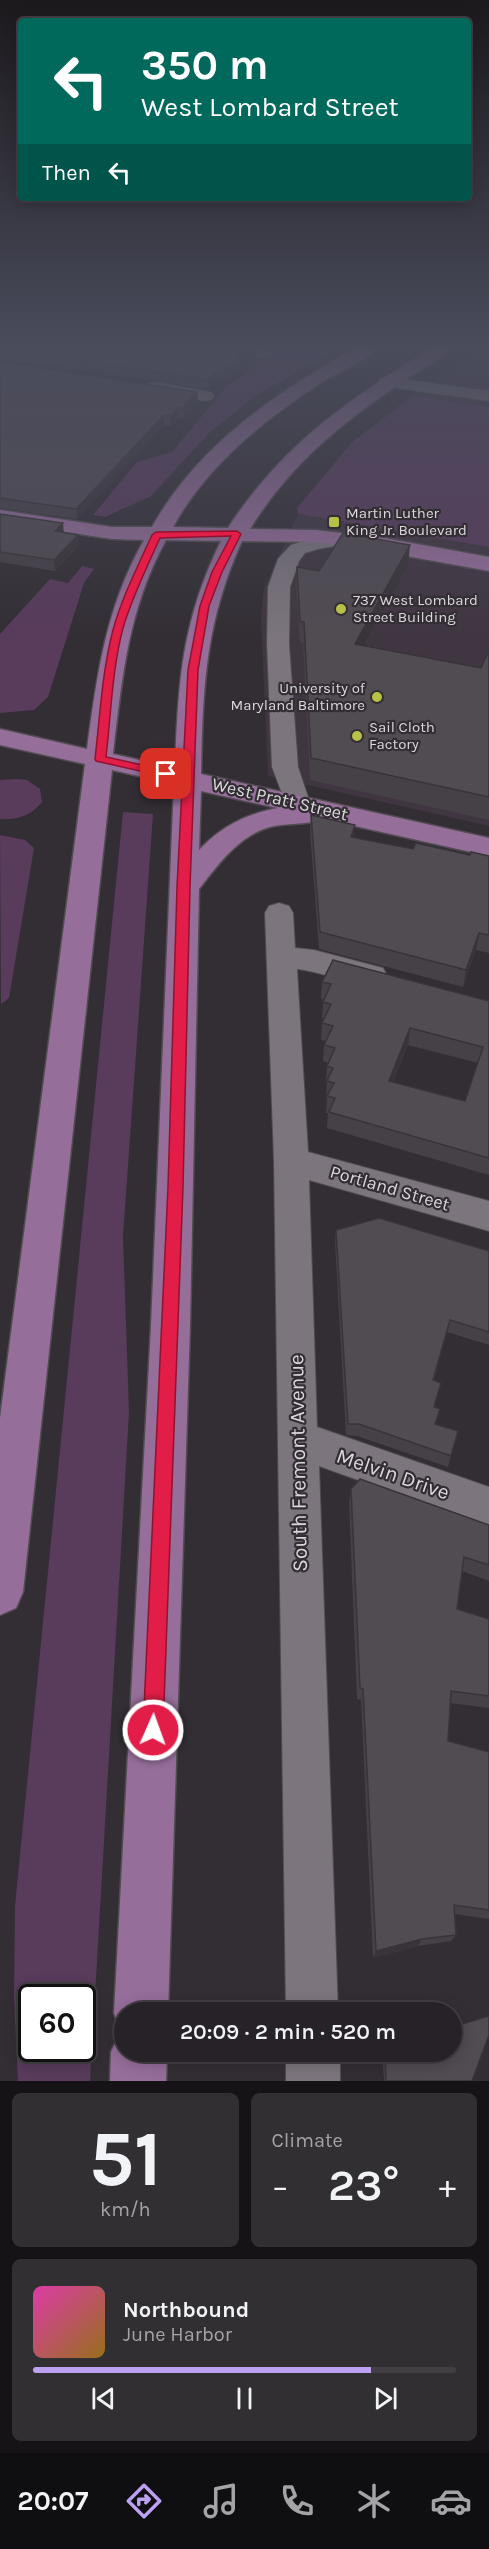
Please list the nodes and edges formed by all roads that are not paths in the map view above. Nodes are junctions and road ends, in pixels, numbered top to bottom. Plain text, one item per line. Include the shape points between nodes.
1 (226, 445) edge
2 (305, 445) edge
3 (0, 516) edge
4 (92, 531) junction
5 (237, 534) junction
6 (156, 535) junction
7 (346, 539) junction
8 (489, 564) edge
9 (142, 568) junction
10 (0, 737) edge
11 (100, 759) junction
12 (187, 779) junction
13 (297, 803) junction
14 (347, 815) junction
15 (489, 847) edge
16 (183, 887) junction
17 (279, 913) dead end
18 (282, 957) junction
19 (402, 984) edge
20 (291, 1161) junction
21 (489, 1216) edge
22 (297, 1440) junction
23 (489, 1507) edge
24 (0, 1592) edge
25 (141, 2002) edge
26 (312, 2002) edge
27 (139, 2062) edge
28 (313, 2062) edge
29 (138, 2081) edge
30 (313, 2081) edge

1 - 6 main road via 175,503
2 - 5 main road via 271,481
3 - 4 main road
4 - 6 main road
4 - 9 main road via 129,551
5 - 6 main road
5 - 7 main road
5 - 12 main road via 217,572 198,634
6 - 9 main road
7 - 8 main road
7 - 13 street via 298,549 289,558 279,587 285,767
9 - 11 main road via 118,629
10 - 11 main road, West Pratt Street
11 - 12 main road, West Pratt Street
11 - 24 main road
12 - 13 main road, West Pratt Street
12 - 16 main road
13 - 14 main road, West Pratt Street
14 - 15 main road, West Pratt Street
14 - 16 main road via 260,819 221,843
16 - 25 main road via 176,1187
17 - 18 street, South Fremont Avenue
18 - 19 street via 314,960
18 - 20 street, South Fremont Avenue
20 - 21 street, Portland Street
20 - 22 street, South Fremont Avenue
22 - 23 street, Melvin Drive
22 - 26 street, South Fremont Avenue
27 - 29 main road
28 - 30 street

